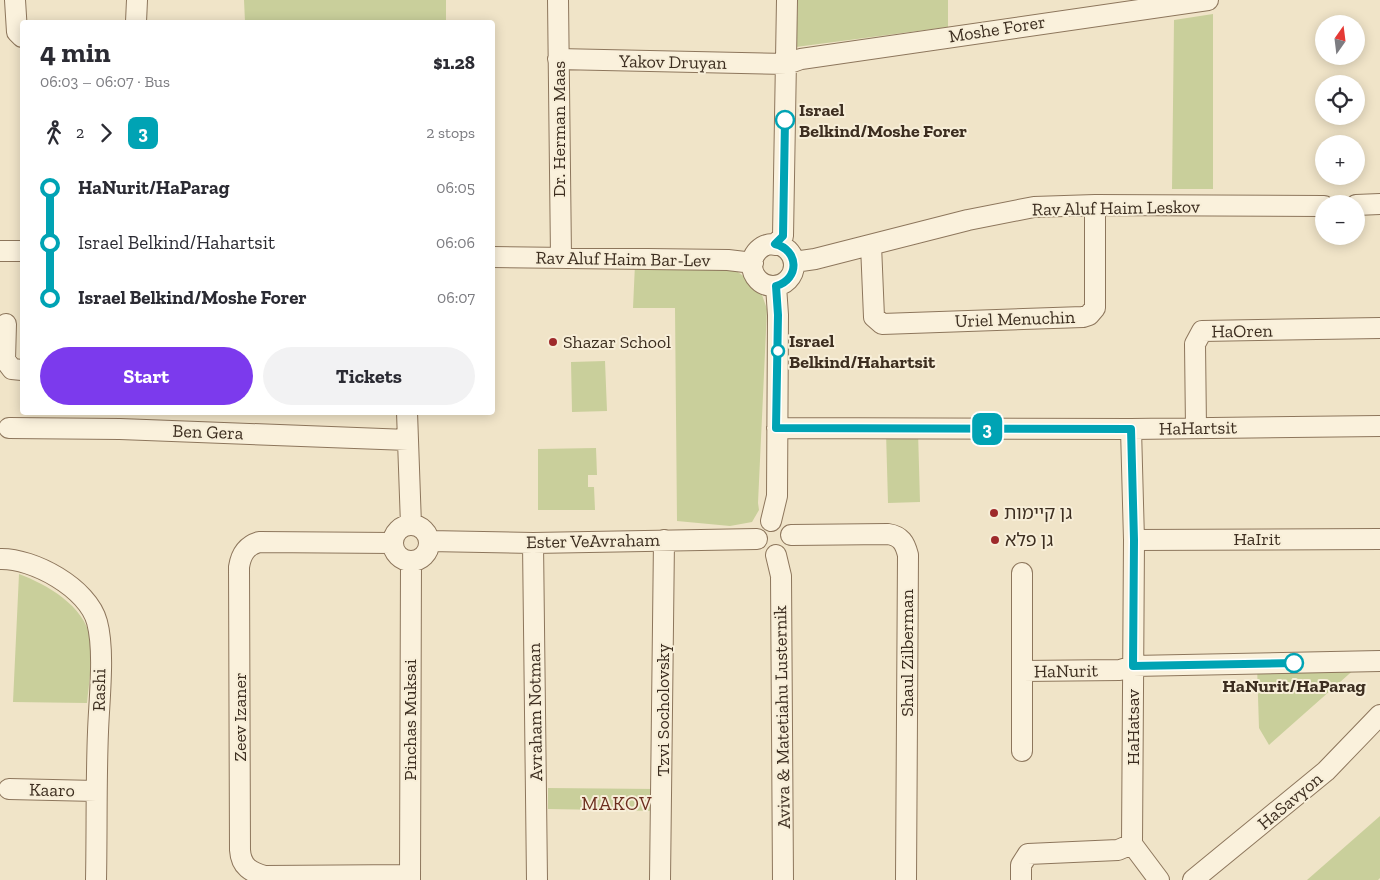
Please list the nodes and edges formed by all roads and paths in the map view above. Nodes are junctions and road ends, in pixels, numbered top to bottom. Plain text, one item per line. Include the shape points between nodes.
1 (15, 0) edge
2 (136, 0) edge
3 (558, 0) edge
4 (787, 0) edge
5 (1208, 0) edge
6 (136, 20) edge
7 (20, 36) edge
8 (558, 59) junction
9 (787, 64) junction
10 (1380, 204) edge
11 (1095, 205) junction
12 (1365, 205) edge
13 (1315, 206) edge
14 (775, 244) junction
15 (871, 245) junction
16 (0, 251) edge
17 (20, 251) edge
18 (495, 258) edge
19 (561, 258) junction
20 (794, 262) junction
21 (753, 263) junction
22 (776, 286) junction
23 (6, 324) dead end
24 (1380, 328) edge
25 (20, 370) edge
26 (407, 415) edge
27 (1380, 426) edge
28 (9, 428) dead end
29 (776, 428) junction
30 (1196, 428) junction
31 (1131, 429) junction
32 (408, 440) junction
33 (772, 521) junction
34 (411, 525) junction
35 (791, 535) junction
36 (1380, 538) edge
37 (757, 539) junction
38 (664, 540) junction
39 (1134, 540) junction
40 (429, 541) junction
41 (393, 543) junction
42 (533, 543) junction
43 (776, 555) junction
44 (0, 559) edge
45 (411, 561) junction
46 (1022, 573) dead end
47 (1380, 661) edge
48 (1133, 666) junction
49 (1022, 671) junction
50 (1380, 715) edge
51 (1022, 751) dead end
52 (9, 789) dead end
53 (96, 791) junction
54 (1132, 844) junction
55 (410, 878) edge
56 (96, 880) edge
57 (536, 880) edge
58 (660, 880) edge
59 (783, 880) edge
60 (906, 880) edge
61 (1021, 880) edge
62 (1159, 880) edge
63 (1193, 880) edge

1 - 7 street via 16,32
2 - 6 street
3 - 8 street, Dr. Herman Maas
4 - 9 street
5 - 9 street, Moshe Forer via 1058,20
8 - 9 street, Yakov Druyan
8 - 19 street, Dr. Herman Maas
9 - 14 street via 783,236
10 - 12 street
11 - 13 street, Rav Aluf Haim Leskov
11 - 15 street, Rav Aluf Haim Leskov via 1056,205 1007,212
11 - 15 street, Uriel Menuchin via 1095,308 1083,317 882,324 874,316
14 - 20 street via 787,250
14 - 21 street via 758,252
15 - 20 street, Rav Aluf Haim Leskov
16 - 17 street
18 - 19 street, Rav Aluf Haim Bar-Lev
19 - 21 street, Rav Aluf Haim Bar-Lev
20 - 22 street via 792,275
21 - 22 street via 759,280
22 - 29 street
23 - 25 street via 5,360 12,369
24 - 30 street, HaOren via 1202,331 1195,344
26 - 32 street
27 - 30 street, HaHartsit
28 - 32 street, Ben Gera
29 - 31 street, HaHartsit
29 - 33 street via 777,496
30 - 31 street, HaHartsit
31 - 39 street, HaHatsav
32 - 34 street
33 - 35 street via 782,522
33 - 37 street via 762,525
34 - 40 street via 422,528
34 - 41 street via 398,530
35 - 43 street via 786,551
35 - 60 street, Shaul Zilberman via 888,534 900,539 906,548
36 - 39 street, HaIrit
37 - 38 street, Ester VeAvraham
37 - 43 street via 765,553
38 - 42 street, Ester VeAvraham
38 - 58 street, Tzvi Socholovsky
39 - 48 street, HaHatsav
40 - 42 street, Ester VeAvraham
40 - 45 street via 426,554
41 - 45 street via 397,554
41 - 55 street, Zeev Izaner via 259,542 248,547 242,556 239,567 240,850 248,869 265,876
42 - 57 street, Avraham Notman
43 - 59 street, Aviva & Matetiahu Lusternik via 781,576
44 - 53 street, Rashi via 35,566 60,579 82,598 97,622 100,680
45 - 55 street, Pinchas Muksai
46 - 49 street
47 - 48 street, HaNurit
48 - 49 street, HaNurit via 1120,670
48 - 54 street, HaHatsav
49 - 51 street
50 - 63 street, HaSavyon via 1326,771
52 - 53 street, Kaaro
53 - 56 street, Rashi
54 - 61 street via 1118,850 1028,854 1021,865
54 - 62 street

